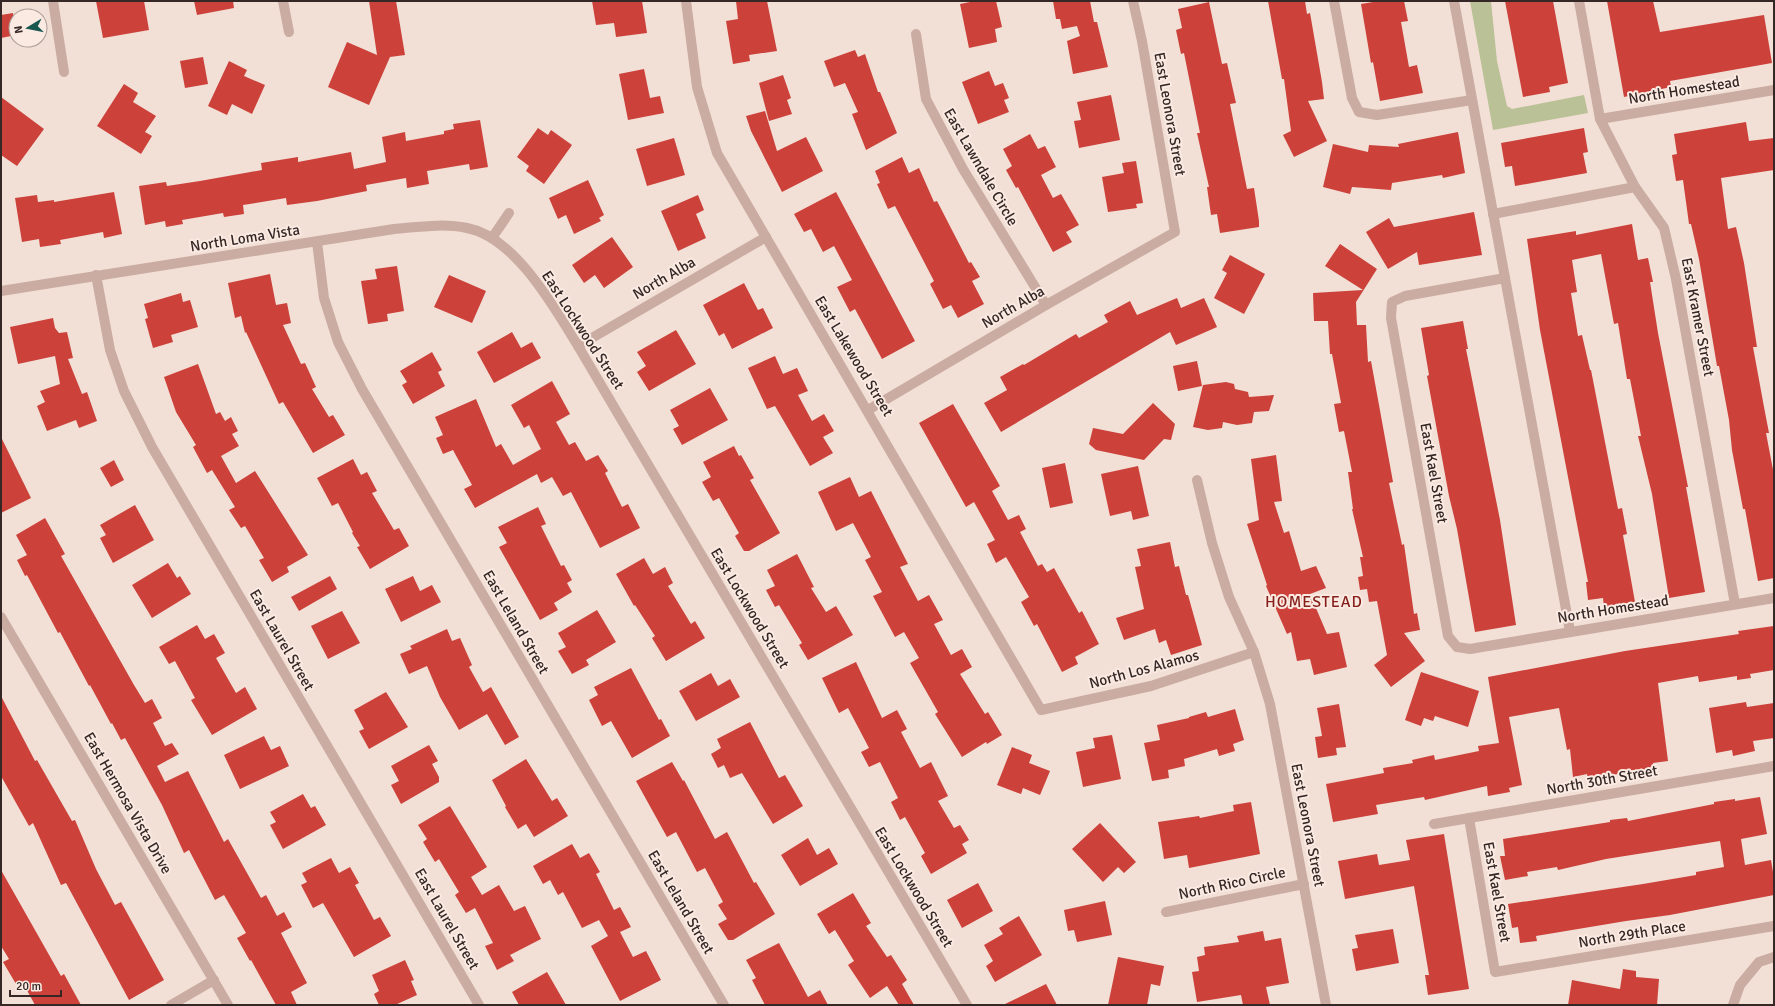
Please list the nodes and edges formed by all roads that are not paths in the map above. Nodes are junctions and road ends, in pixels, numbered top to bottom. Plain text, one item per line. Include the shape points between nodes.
1 (53, 1) edge
2 (283, 1) edge
3 (686, 1) edge
4 (1133, 1) edge
5 (1334, 1) edge
6 (1454, 1) edge
7 (1579, 1) edge
8 (289, 32) dead end
9 (916, 34) dead end
10 (64, 72) dead end
11 (1774, 90) edge
12 (1472, 100) junction
13 (1600, 119) junction
14 (1635, 187) junction
15 (509, 213) dead end
16 (1493, 214) junction
17 (1175, 232) joint
18 (766, 237) junction
19 (492, 238) junction
20 (317, 242) junction
21 (96, 275) junction
22 (1505, 278) junction
23 (1, 291) edge
24 (1046, 305) junction
25 (578, 346) junction
26 (868, 410) junction
27 (1197, 480) dead end
28 (1774, 598) edge
29 (1735, 604) junction
30 (1, 617) edge
31 (1570, 631) junction
32 (1457, 647) joint
33 (1254, 652) junction
34 (1041, 710) joint
35 (1774, 766) edge
36 (1469, 818) junction
37 (1434, 824) dead end
38 (1304, 884) junction
39 (1166, 912) dead end
40 (1774, 926) edge
41 (1774, 956) edge
42 (1495, 972) joint
43 (214, 980) junction
44 (171, 1005) edge
45 (228, 1005) edge
46 (479, 1005) edge
47 (724, 1005) edge
48 (967, 1005) edge
49 (1326, 1005) edge
50 (1733, 1005) edge

1 - 10 street
2 - 8 street
3 - 18 street, East Lakewood Street via 697,87 718,153
4 - 17 street, East Leonora Street
5 - 12 street via 1352,98 1359,112 1377,115
6 - 12 street
7 - 13 street, East Kramer Street
9 - 24 street, East Lawndale Circle via 926,99 963,169
11 - 13 street, North Homestead
12 - 16 street
13 - 14 street, East Kramer Street
14 - 16 street
14 - 29 street, East Kramer Street via 1664,228 1676,279
15 - 19 street
16 - 22 street
17 - 24 street, North Alba
18 - 25 street, North Alba
18 - 26 street, East Lakewood Street
19 - 20 street, North Loma Vista via 468,228 438,225 394,229
19 - 25 street, East Lockwood Street via 515,257 545,293
20 - 21 street, North Loma Vista
20 - 47 street, East Leland Street via 324,298 338,342 362,390
21 - 23 street, North Loma Vista
21 - 46 street, East Laurel Street via 112,357 124,391 152,447
22 - 31 street
22 - 32 street, East Kael Street via 1405,296 1392,302 1391,318 1448,636
24 - 26 street, North Alba
25 - 48 street, East Lockwood Street
26 - 34 street, East Lakewood Street
27 - 33 street, East Leonora Street via 1212,544 1229,597
28 - 29 street, North Homestead
29 - 31 street, North Homestead
30 - 43 street, East Hermosa Vista Drive
31 - 32 street, North Homestead via 1470,649
33 - 34 street, North Los Alamos via 1151,686
33 - 38 street, East Leonora Street via 1270,704
35 - 36 street, North 30th Street
36 - 37 street, North 30th Street
36 - 42 street, East Kael Street
38 - 39 street, North Rico Circle
38 - 49 street, East Leonora Street
40 - 42 street, North 29th Place
41 - 50 street via 1759,962 1744,979
43 - 44 street
43 - 45 street, East Hermosa Vista Drive

